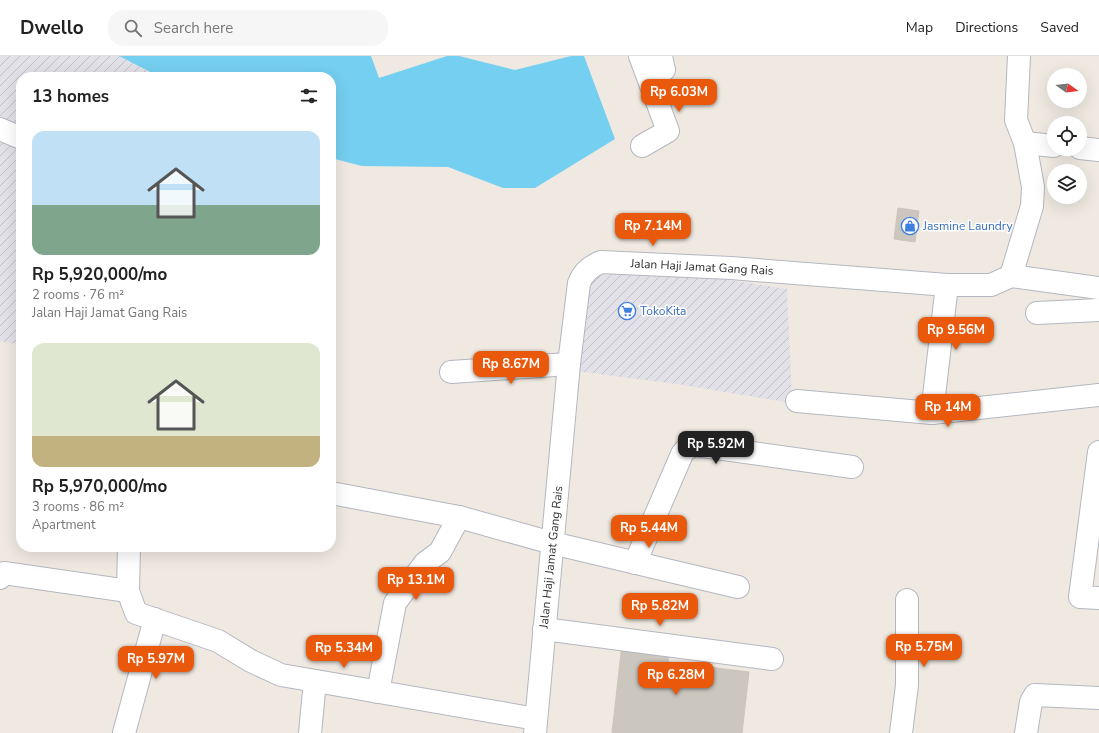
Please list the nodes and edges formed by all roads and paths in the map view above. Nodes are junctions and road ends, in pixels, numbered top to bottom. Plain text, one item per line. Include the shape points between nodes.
1 (661, 56) edge
2 (1018, 56) edge
3 (644, 66) edge
4 (0, 129) edge
5 (16, 136) edge
6 (1024, 143) junction
7 (1047, 145) edge
8 (642, 146) dead end
9 (1087, 149) edge
10 (1099, 150) edge
11 (1011, 276) junction
12 (947, 285) junction
13 (1099, 288) edge
14 (1099, 310) edge
15 (1037, 313) dead end
16 (569, 364) junction
17 (451, 372) dead end
18 (1099, 395) edge
19 (797, 401) dead end
20 (932, 413) junction
21 (1099, 452) edge
22 (852, 467) dead end
23 (336, 494) edge
24 (459, 517) junction
25 (552, 544) junction
26 (129, 552) edge
27 (635, 563) junction
28 (0, 578) edge
29 (738, 587) dead end
30 (128, 590) junction
31 (1099, 598) edge
32 (907, 600) dead end
33 (155, 619) junction
34 (544, 629) junction
35 (772, 659) dead end
36 (316, 681) junction
37 (378, 692) junction
38 (1099, 698) edge
39 (535, 726) edge
40 (124, 733) edge
41 (310, 733) edge
42 (901, 733) edge
43 (1026, 733) edge

1 - 3 street via 664,70
2 - 6 street via 1016,120
3 - 8 street via 668,131
4 - 5 street
6 - 7 street
6 - 11 street via 1032,187 1032,206
9 - 10 street
11 - 12 street, Jalan Haji Jamat Gang Rais via 991,285
11 - 13 street
12 - 16 street, Jalan Haji Jamat Gang Rais via 731,268 601,262 588,269 579,283
12 - 20 street
14 - 15 street
16 - 17 street
16 - 25 street, Jalan Haji Jamat Gang Rais
18 - 20 street
19 - 20 street
21 - 31 street via 1080,596
22 - 27 street via 690,446 682,454
23 - 24 street
24 - 25 street
24 - 37 street via 440,552 424,563 395,604
25 - 27 street
25 - 34 street, Jalan Haji Jamat Gang Rais
26 - 30 street
27 - 29 street
28 - 30 street via 4,573
30 - 33 street via 134,611
32 - 42 street via 907,685
33 - 36 street via 218,641 281,675
33 - 40 street
34 - 35 street
34 - 39 street, Jalan Haji Jamat Gang Rais
36 - 37 street
36 - 41 street
37 - 39 street
38 - 43 street via 1035,695 1031,702

